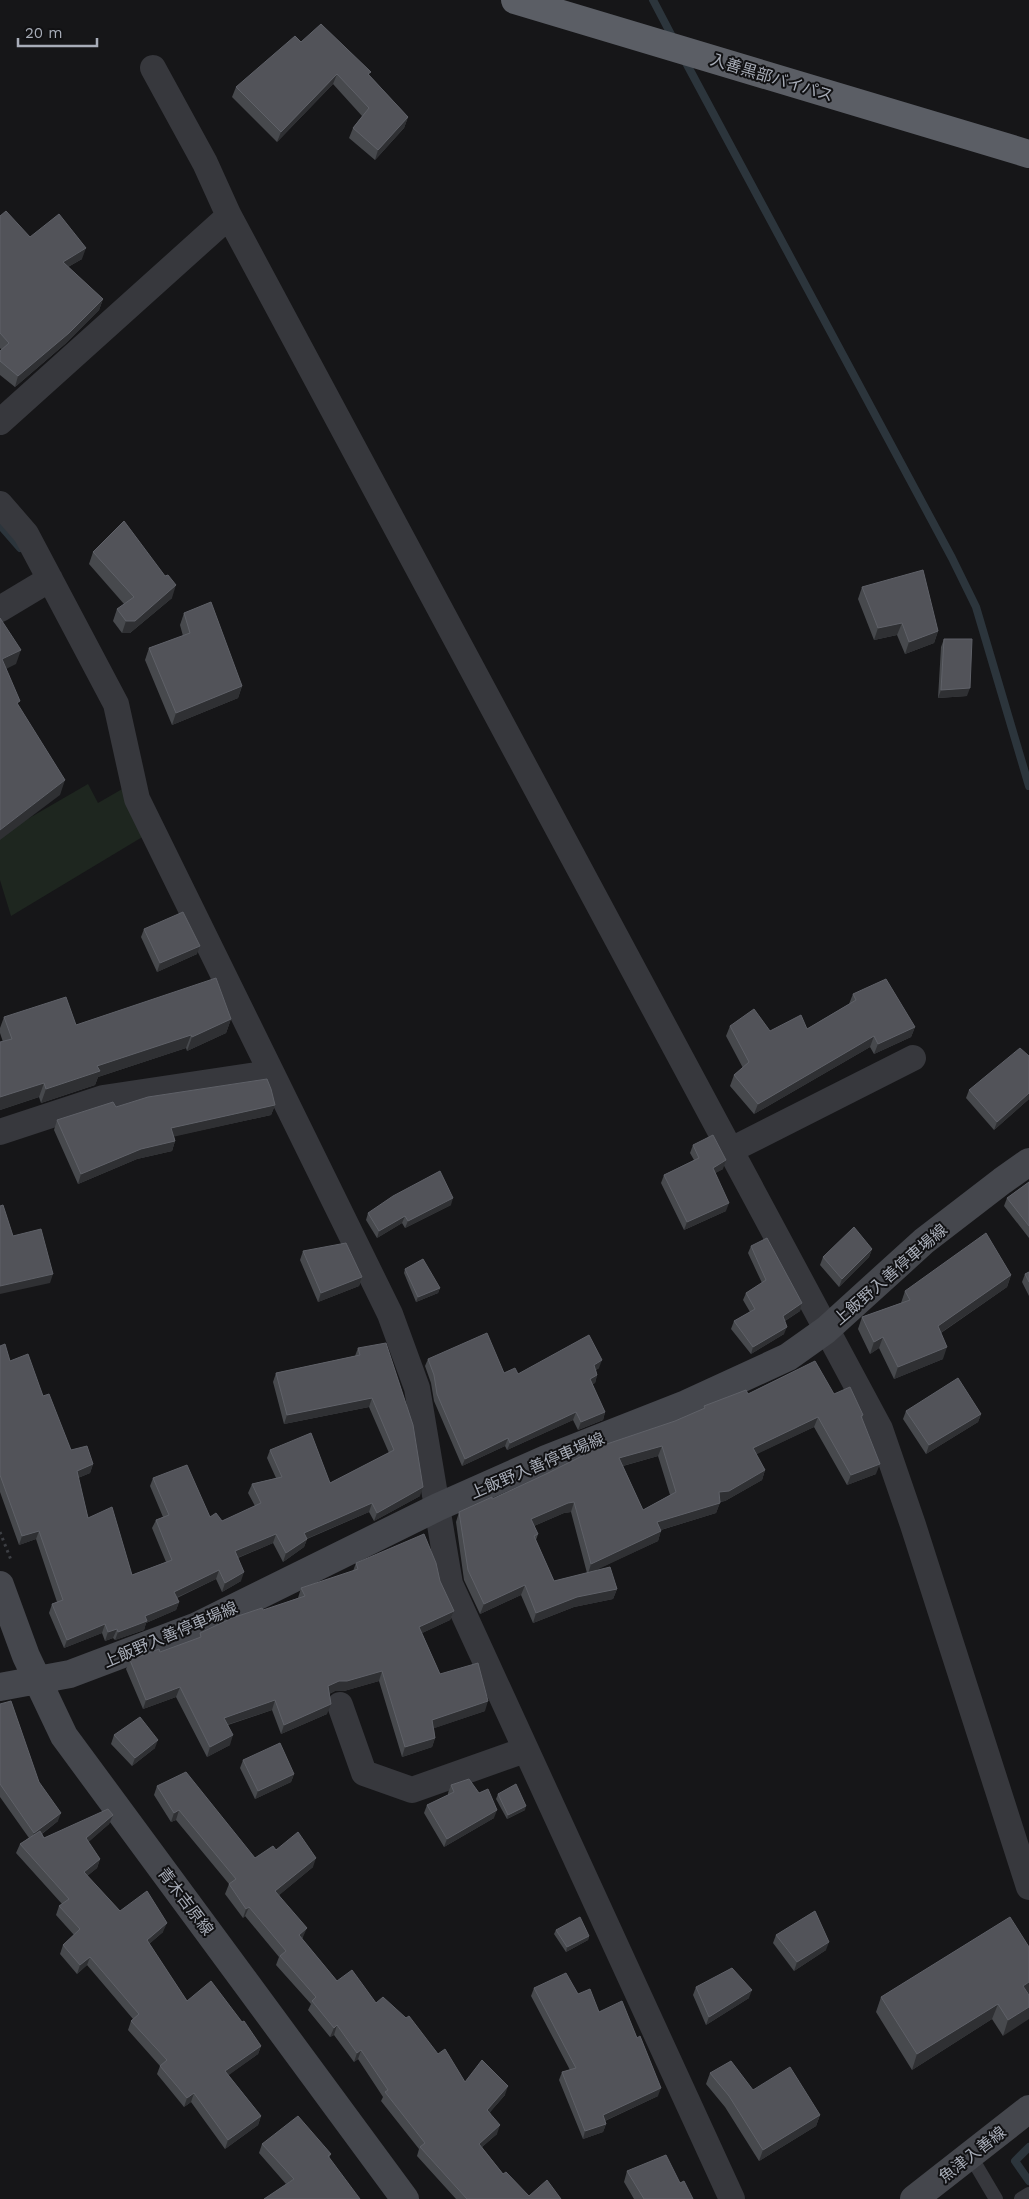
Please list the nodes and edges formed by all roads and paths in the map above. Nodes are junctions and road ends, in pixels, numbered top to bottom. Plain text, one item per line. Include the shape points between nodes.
1 (515, 0) edge
2 (153, 68) dead end
3 (1029, 154) edge
4 (229, 216) junction
5 (0, 422) edge
6 (0, 504) edge
7 (50, 579) junction
8 (0, 609) edge
9 (913, 1058) dead end
10 (271, 1073) junction
11 (0, 1132) edge
12 (731, 1150) junction
13 (1029, 1162) edge
14 (826, 1330) junction
15 (438, 1508) junction
16 (0, 1585) edge
17 (39, 1681) junction
18 (0, 1687) edge
19 (340, 1705) dead end
20 (525, 1750) junction
21 (1029, 1887) edge
22 (1029, 2109) edge
23 (970, 2155) junction
24 (1029, 2194) edge
25 (405, 2199) edge
26 (732, 2199) edge
27 (914, 2199) edge
28 (996, 2199) edge
29 (1021, 2199) edge

1 - 3 highway, 入善黒部バイパス
2 - 4 street via 205,163
4 - 5 street
4 - 12 street
6 - 7 street via 26,534
7 - 8 street
7 - 10 street via 116,704 137,799
9 - 12 street
10 - 11 street via 102,1098
10 - 15 street via 390,1314 417,1388
12 - 14 street
13 - 14 main road, 上飯野入善停車場線 via 924,1241
14 - 15 main road, 上飯野入善停車場線 via 788,1357 734,1383
14 - 21 street via 880,1429
15 - 17 main road, 上飯野入善停車場線 via 197,1626 70,1674
15 - 20 street via 450,1584
16 - 17 main road, 青木吉原線 via 26,1656
17 - 18 main road, 上飯野入善停車場線
17 - 25 main road, 青木吉原線 via 64,1736
19 - 20 street via 364,1773 412,1790
20 - 26 street
22 - 23 main road, 魚津入善線
23 - 27 main road, 魚津入善線
23 - 28 lane
24 - 29 lane

